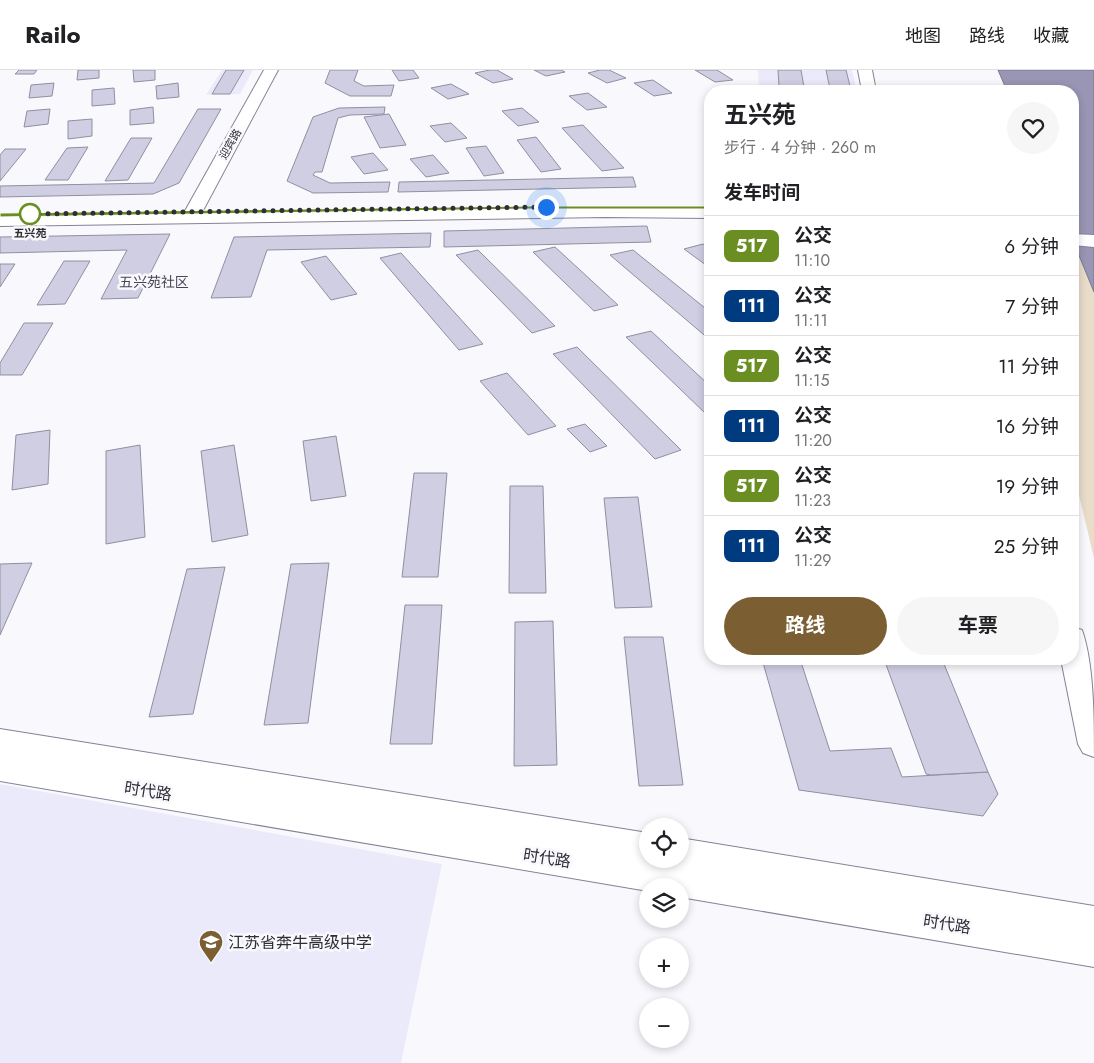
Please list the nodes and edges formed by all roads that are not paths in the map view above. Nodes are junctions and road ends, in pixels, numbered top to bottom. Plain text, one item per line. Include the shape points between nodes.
1 (271, 70) edge
2 (287, 70) edge
3 (865, 70) edge
4 (869, 85) edge
5 (262, 119) dead end
6 (704, 201) edge
7 (704, 207) edge
8 (604, 209) junction
9 (704, 213) edge
10 (0, 215) edge
11 (192, 215) junction
12 (704, 218) edge
13 (0, 221) edge
14 (1079, 234) edge
15 (1094, 235) edge
16 (1079, 240) edge
17 (1094, 241) edge
18 (1078, 665) edge
19 (0, 742) edge
20 (1094, 744) edge
21 (0, 767) edge
22 (639, 848) edge
23 (689, 856) edge
24 (1094, 923) edge
25 (1094, 949) edge

1 - 11 street, 迎宾路
2 - 5 street
3 - 4 street
6 - 8 street
7 - 8 street
8 - 9 street
8 - 11 street via 215,211
8 - 12 street
10 - 11 street
11 - 13 street
14 - 15 street
16 - 17 street
18 - 20 street
19 - 22 street, 时代路
21 - 25 street, 时代路
23 - 24 street, 时代路

